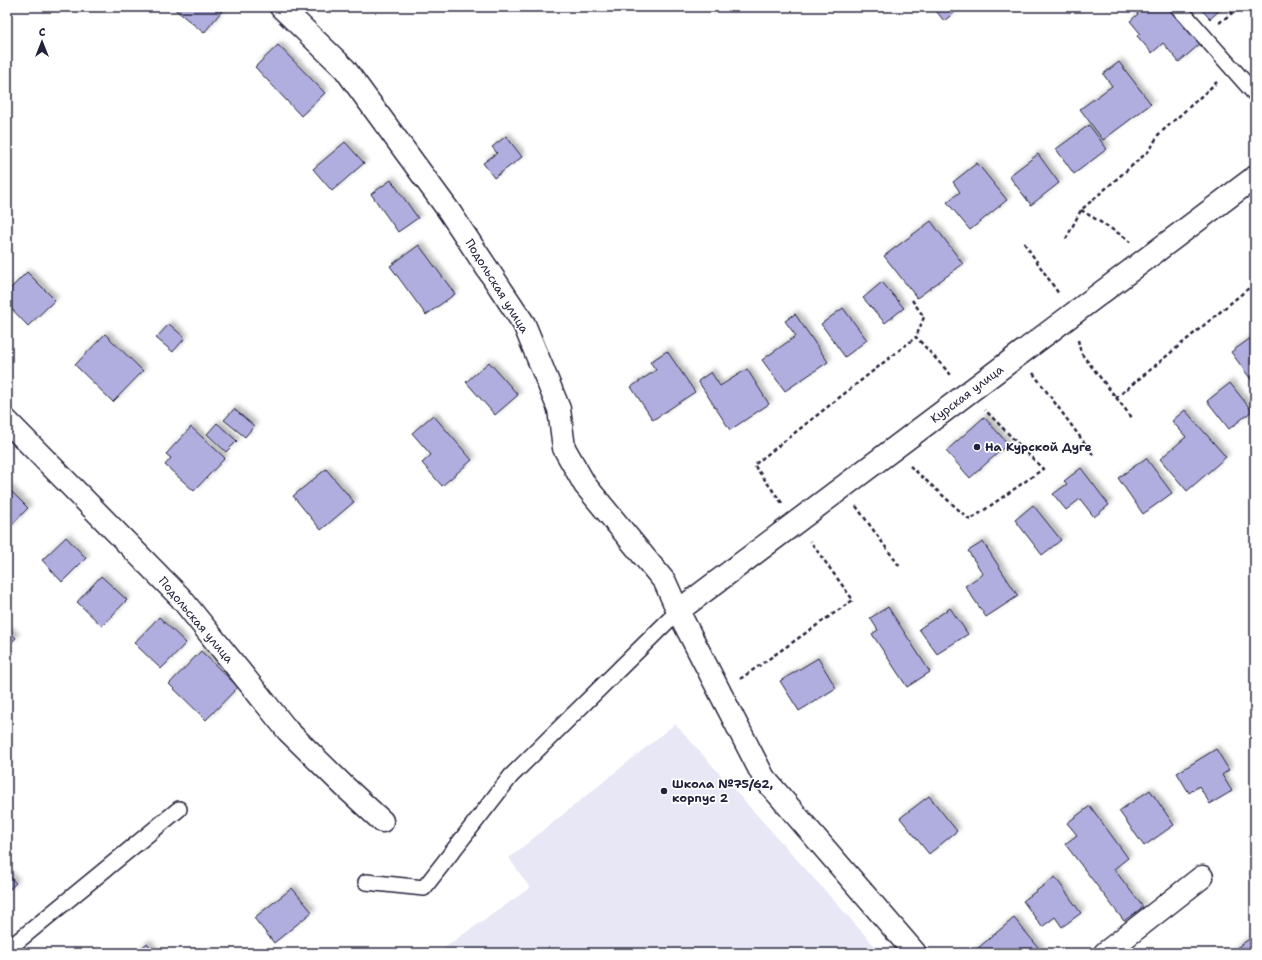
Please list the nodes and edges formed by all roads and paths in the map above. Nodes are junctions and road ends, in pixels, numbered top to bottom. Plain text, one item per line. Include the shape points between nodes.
1 (281, 7) edge
2 (1178, 7) edge
3 (1240, 7) edge
4 (1204, 36) junction
5 (1232, 68) junction
6 (1255, 94) edge
7 (1255, 177) edge
8 (1081, 210) junction
9 (1066, 239) dead end
10 (1144, 260) junction
11 (1255, 283) edge
12 (912, 300) dead end
13 (916, 337) dead end
14 (1019, 355) junction
15 (968, 393) junction
16 (1116, 398) dead end
17 (7, 421) edge
18 (892, 450) junction
19 (1094, 456) dead end
20 (843, 487) junction
21 (900, 567) dead end
22 (678, 611) junction
23 (179, 809) dead end
24 (382, 821) dead end
25 (1202, 877) dead end
26 (366, 882) dead end
27 (7, 950) edge
28 (915, 953) edge
29 (1105, 953) edge

1 - 22 street, Подольская улица via 345,69 449,211 524,324 559,408 564,448 585,485 665,582
2 - 4 lane
3 - 4 path
4 - 5 lane
5 - 6 lane
5 - 8 path via 1158,135 1150,150
7 - 10 street, Курская улица
8 - 9 path
8 - 10 path via 1126,238
10 - 14 street, Курская улица
11 - 16 path
12 - 13 path via 924,317
14 - 15 street, Курская улица
14 - 19 path
15 - 18 street, Курская улица
15 - 18 path via 1042,469 970,520
17 - 24 street, Подольская улица via 180,597 288,731
18 - 20 street, Курская улица
20 - 21 path
20 - 22 street, Курская улица
22 - 26 lane via 511,776 424,888
22 - 28 street, Подольская улица via 764,778
23 - 27 lane
25 - 29 street

